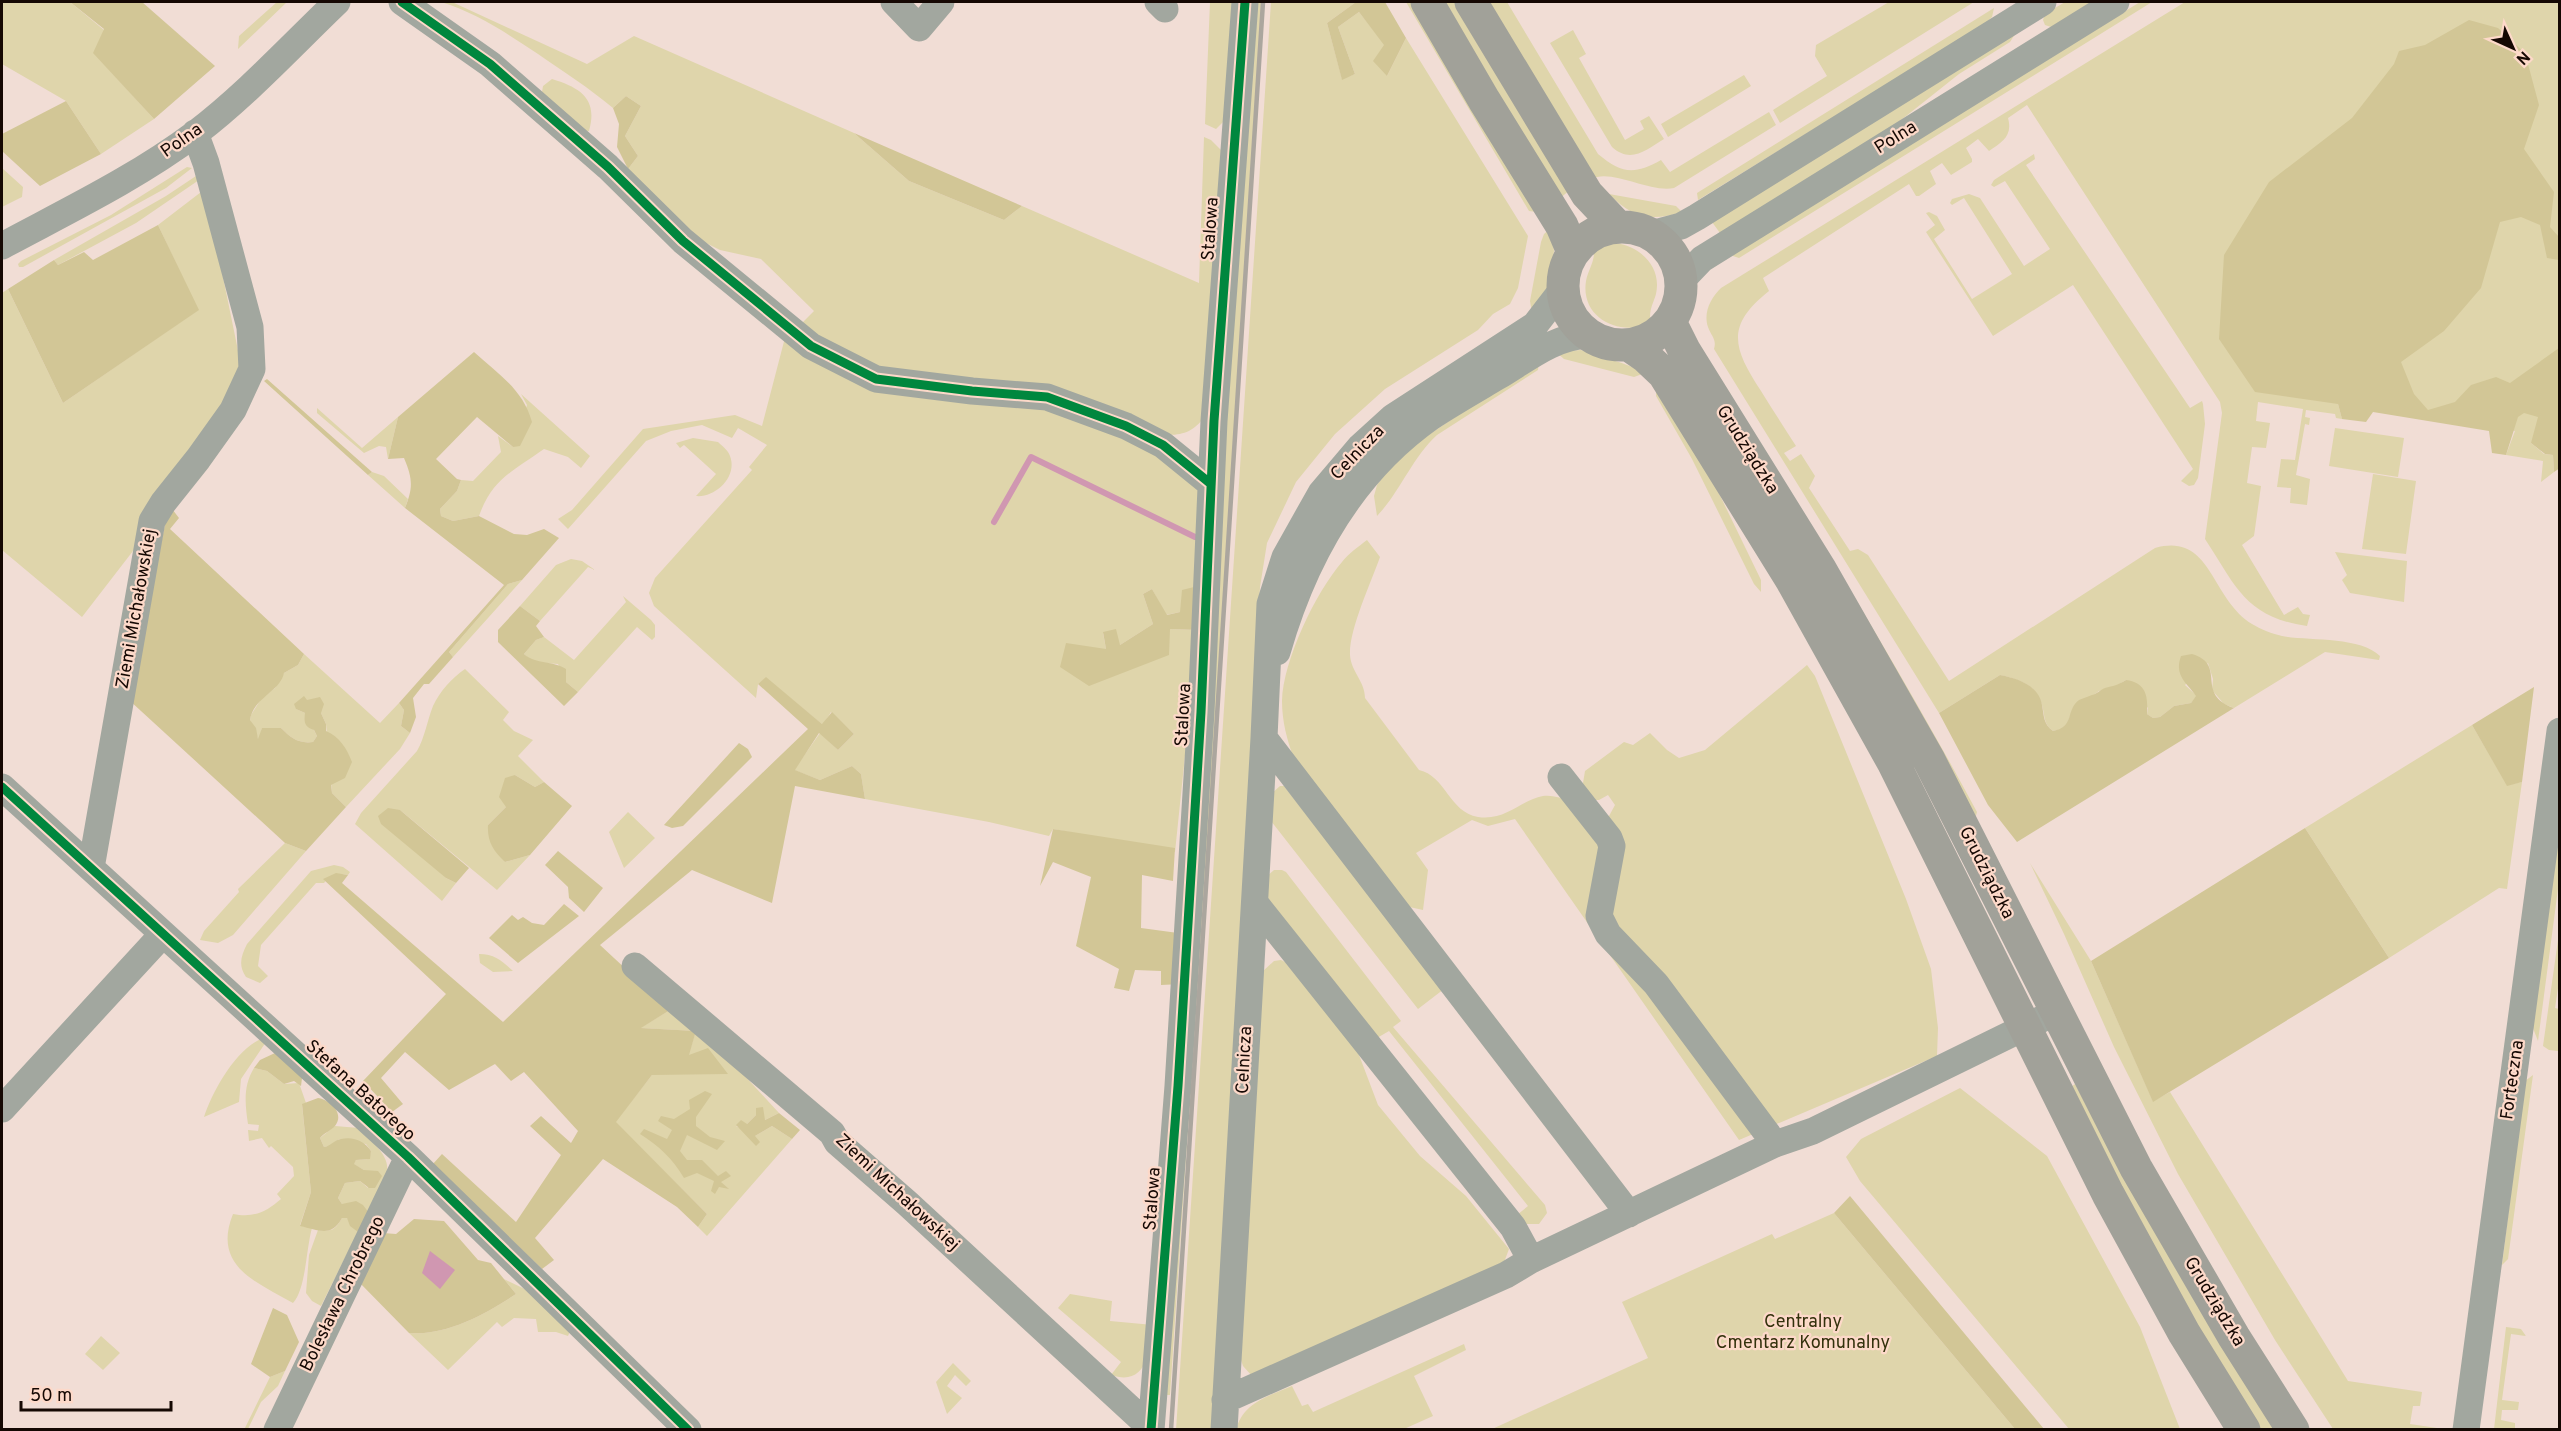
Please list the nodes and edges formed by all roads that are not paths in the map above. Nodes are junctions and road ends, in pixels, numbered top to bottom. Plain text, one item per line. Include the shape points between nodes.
1 (337, 2) edge
2 (402, 2) edge
3 (894, 2) edge
4 (941, 2) edge
5 (1245, 2) edge
6 (1427, 2) edge
7 (1471, 2) edge
8 (2043, 2) edge
9 (2116, 2) edge
10 (195, 133) junction
11 (1618, 227) junction
12 (1651, 234) junction
13 (2, 246) edge
14 (1573, 252) junction
15 (1681, 281) junction
16 (1562, 290) junction
17 (1670, 322) junction
18 (1587, 335) junction
19 (1630, 346) junction
20 (1211, 484) junction
21 (1266, 690) junction
22 (2559, 731) edge
23 (1264, 738) junction
24 (1561, 777) dead end
25 (2, 786) edge
26 (91, 868) junction
27 (1255, 903) junction
28 (163, 934) junction
29 (635, 966) dead end
30 (2056, 1012) junction
31 (2025, 1027) junction
32 (2, 1109) edge
33 (1774, 1144) junction
34 (408, 1157) junction
35 (1629, 1214) junction
36 (1532, 1260) junction
37 (1225, 1400) junction
38 (1151, 1429) edge
39 (277, 1430) edge
40 (688, 1430) edge
41 (1224, 1430) edge
42 (2244, 1430) edge
43 (2293, 1430) edge
44 (2466, 1430) edge

1 - 10 street, Polna via 250,87
2 - 20 street via 490,64 609,168 683,241 811,346 876,378 1047,397 1126,426 1163,445
3 - 4 street via 919,28
5 - 20 street, Stalowa
6 - 14 main road via 1558,220
7 - 11 main road via 1587,194
8 - 12 street via 1697,217
9 - 15 street, Polna via 1702,259
10 - 13 street, Polna via 128,178
10 - 26 street, Ziemi Michałowskiej via 250,327 252,369 233,410 152,521
11 - 12 main road
11 - 14 main road via 1600,230
12 - 15 main road via 1677,262
14 - 16 main road via 1564,270
15 - 17 main road via 1679,302
16 - 18 main road via 1574,323
16 - 21 street, Celnicza via 1535,325 1394,417 1360,447 1321,493 1285,557 1273,593
17 - 19 main road via 1659,333
17 - 30 main road, Grudziądzka via 1820,569 1929,760
18 - 19 main road via 1607,344
18 - 21 street, Celnicza via 1553,343 1431,417 1376,464 1340,507 1304,573
19 - 31 main road, Grudziądzka via 1664,374 1791,579 1893,762
20 - 38 street, Stalowa via 1180,1062
21 - 23 street, Celnicza
22 - 44 street, Forteczna
23 - 27 street, Celnicza
23 - 35 street
24 - 33 street via 1610,838 1612,846 1599,916 1608,934 1656,984
25 - 26 street, Stefana Batorego
26 - 28 street, Stefana Batorego
27 - 36 street via 1513,1227
27 - 37 street, Celnicza
28 - 32 street
28 - 34 street, Stefana Batorego
29 - 38 street, Ziemi Michałowskiej via 832,1133 837,1142
30 - 31 street
30 - 43 main road, Grudziądzka via 2136,1168
31 - 33 street via 1813,1131
31 - 42 main road, Grudziądzka via 2108,1194 2184,1333
33 - 35 street
34 - 39 street, Bolesława Chrobrego
34 - 40 street, Stefana Batorego
35 - 36 street
36 - 37 street
37 - 41 street, Celnicza

